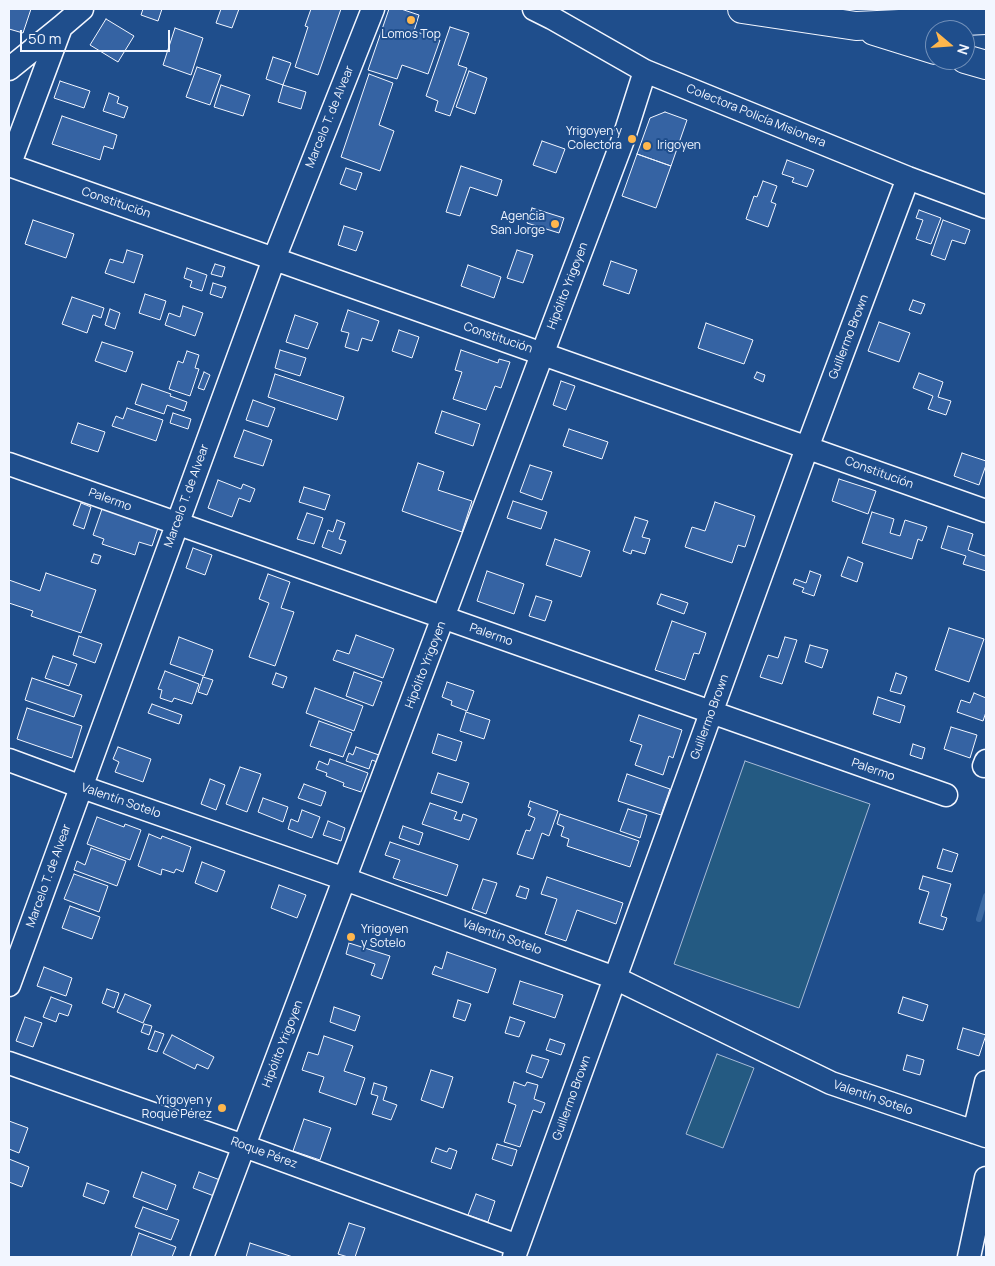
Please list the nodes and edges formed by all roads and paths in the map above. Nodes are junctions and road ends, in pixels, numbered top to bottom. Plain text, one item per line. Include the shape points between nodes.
1 (82, 9) edge
2 (373, 9) edge
3 (534, 9) edge
4 (742, 9) edge
5 (986, 20) edge
6 (856, 26) junction
7 (62, 27) junction
8 (925, 47) edge
9 (9, 68) edge
10 (645, 70) junction
11 (9, 165) edge
12 (908, 178) junction
13 (986, 207) edge
14 (274, 259) junction
15 (542, 354) junction
16 (807, 448) junction
17 (9, 464) edge
18 (986, 511) edge
19 (177, 524) junction
20 (443, 618) junction
21 (712, 713) junction
22 (9, 760) edge
23 (82, 787) junction
24 (946, 796) dead end
25 (345, 879) junction
26 (615, 978) junction
27 (9, 985) edge
28 (9, 1062) edge
29 (986, 1082) edge
30 (980, 1134) edge
31 (244, 1146) junction
32 (986, 1178) edge
33 (516, 1251) edge
34 (202, 1257) edge
35 (969, 1257) edge

1 - 7 street
2 - 14 street, Marcelo T. de Alvear
3 - 10 street, Colectora Policía Misionera
4 - 6 highway
5 - 6 highway
6 - 8 highway
7 - 9 street
7 - 11 street
10 - 12 street, Colectora Policía Misionera
10 - 15 street, Hipólito Yrigoyen via 624,137
11 - 14 street, Constitución
12 - 13 street, Colectora Policía Misionera
12 - 16 street, Guillermo Brown
14 - 15 street, Constitución
14 - 19 street, Marcelo T. de Alvear
15 - 16 street, Constitución
15 - 20 street, Hipólito Yrigoyen
16 - 18 street, Constitución
16 - 21 street, Guillermo Brown
17 - 19 street, Palermo
19 - 20 street, Palermo
19 - 23 street, Marcelo T. de Alvear
20 - 21 street, Palermo
20 - 25 street, Hipólito Yrigoyen
21 - 24 street, Palermo
21 - 26 street, Guillermo Brown
22 - 23 street, Valentín Sotelo
23 - 25 street, Valentín Sotelo
23 - 27 street, Marcelo T. de Alvear
25 - 26 street, Valentín Sotelo
25 - 31 street, Hipólito Yrigoyen
26 - 30 street, Valentín Sotelo via 831,1083
26 - 33 street, Guillermo Brown
28 - 31 street, Roque Pérez
29 - 30 street
31 - 33 street, Roque Pérez
31 - 34 street, Hipólito Yrigoyen
32 - 35 street

